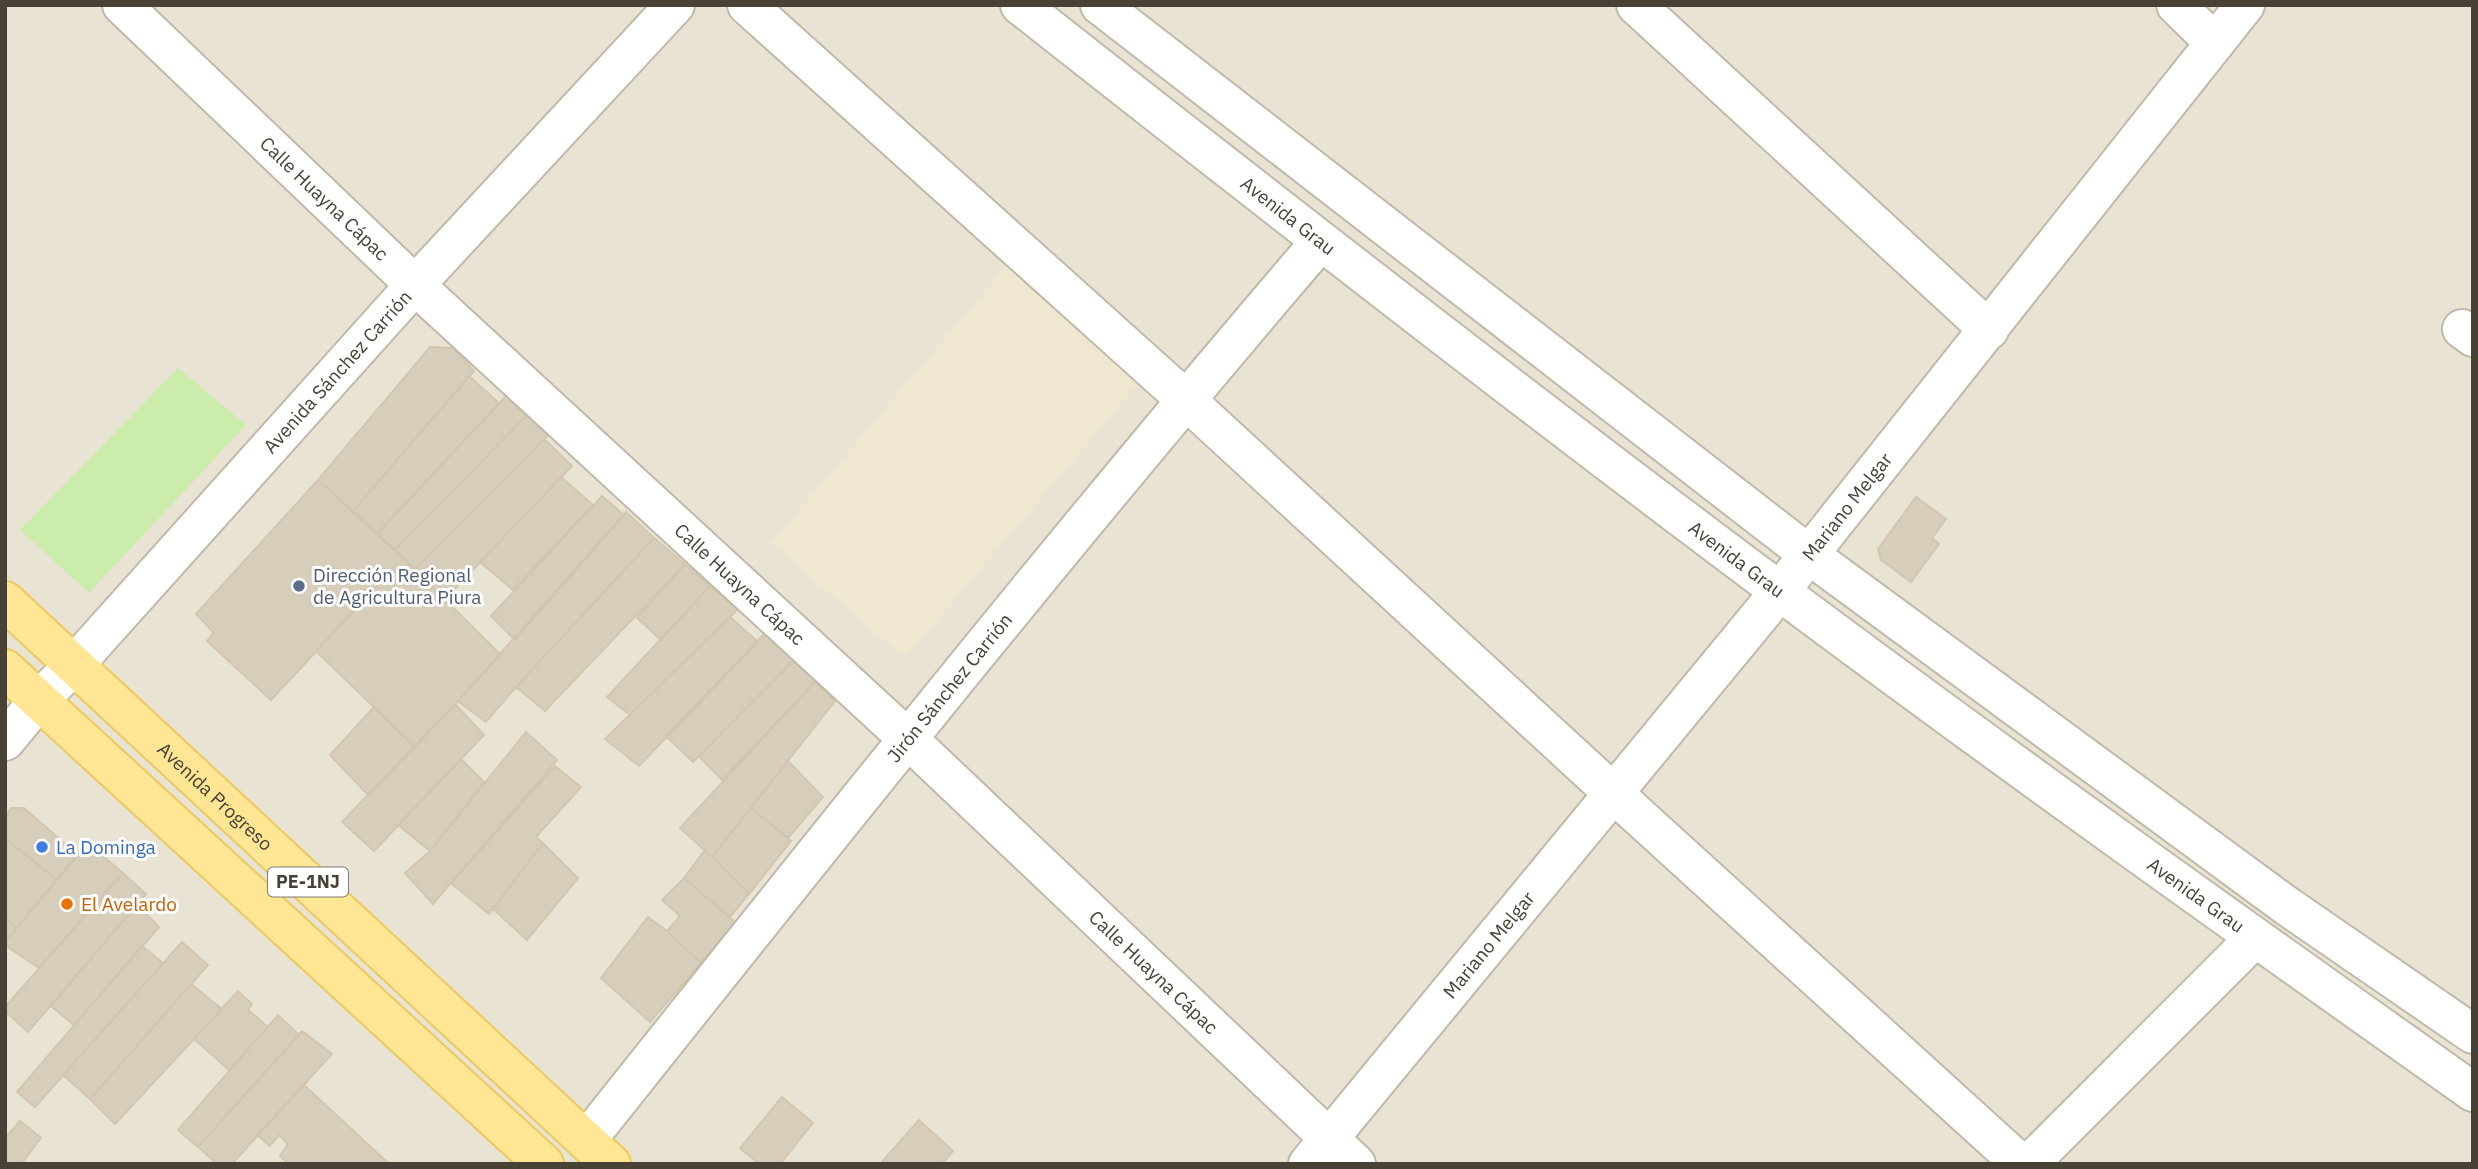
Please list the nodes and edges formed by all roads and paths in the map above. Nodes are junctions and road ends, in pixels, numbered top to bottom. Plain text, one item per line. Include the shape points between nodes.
1 (121, 5) edge
2 (675, 5) edge
3 (747, 5) edge
4 (1020, 5) edge
5 (1100, 5) edge
6 (1636, 5) edge
7 (2176, 5) edge
8 (2245, 5) edge
9 (2215, 43) junction
10 (1320, 242) junction
11 (415, 285) junction
12 (1989, 330) junction
13 (1185, 399) junction
14 (1808, 554) junction
15 (1780, 591) junction
16 (5, 601) edge
17 (74, 665) junction
18 (5, 669) edge
19 (39, 700) junction
20 (907, 738) junction
21 (5, 741) edge
22 (1612, 792) junction
23 (2255, 938) junction
24 (2473, 1034) edge
25 (2473, 1092) edge
26 (1318, 1151) edge
27 (599, 1152) edge
28 (544, 1164) edge
29 (1356, 1164) edge
30 (2021, 1164) edge
31 (2029, 1164) edge

1 - 11 street, Calle Huayna Cápac
2 - 11 street, Avenida Sánchez Carrión
3 - 13 street
4 - 10 street, Avenida Grau
5 - 14 street
6 - 12 street
7 - 9 street
8 - 9 street, Mariano Melgar
9 - 12 street, Mariano Melgar
10 - 13 street, Jirón Sánchez Carrión
10 - 15 street, Avenida Grau
11 - 17 street, Avenida Sánchez Carrión
11 - 20 street, Calle Huayna Cápac
12 - 14 street, Mariano Melgar
13 - 20 street, Jirón Sánchez Carrión
13 - 22 street
14 - 15 street, Mariano Melgar
14 - 24 street via 2287,906
15 - 22 street, Mariano Melgar
15 - 23 street, Avenida Grau
16 - 17 main road, Avenida Progreso / PE-1NJ
17 - 19 street, Avenida Sánchez Carrión
17 - 27 main road, Avenida Progreso / PE-1NJ
18 - 19 main road, PE-1NJ
19 - 21 street, Avenida Sánchez Carrión
19 - 28 main road, PE-1NJ
20 - 26 street, Calle Huayna Cápac
20 - 27 street, Jirón Sánchez Carrión
22 - 26 street, Mariano Melgar
22 - 30 street
23 - 25 street, Avenida Grau
23 - 31 street
26 - 29 street, Calle Huayna Cápac

